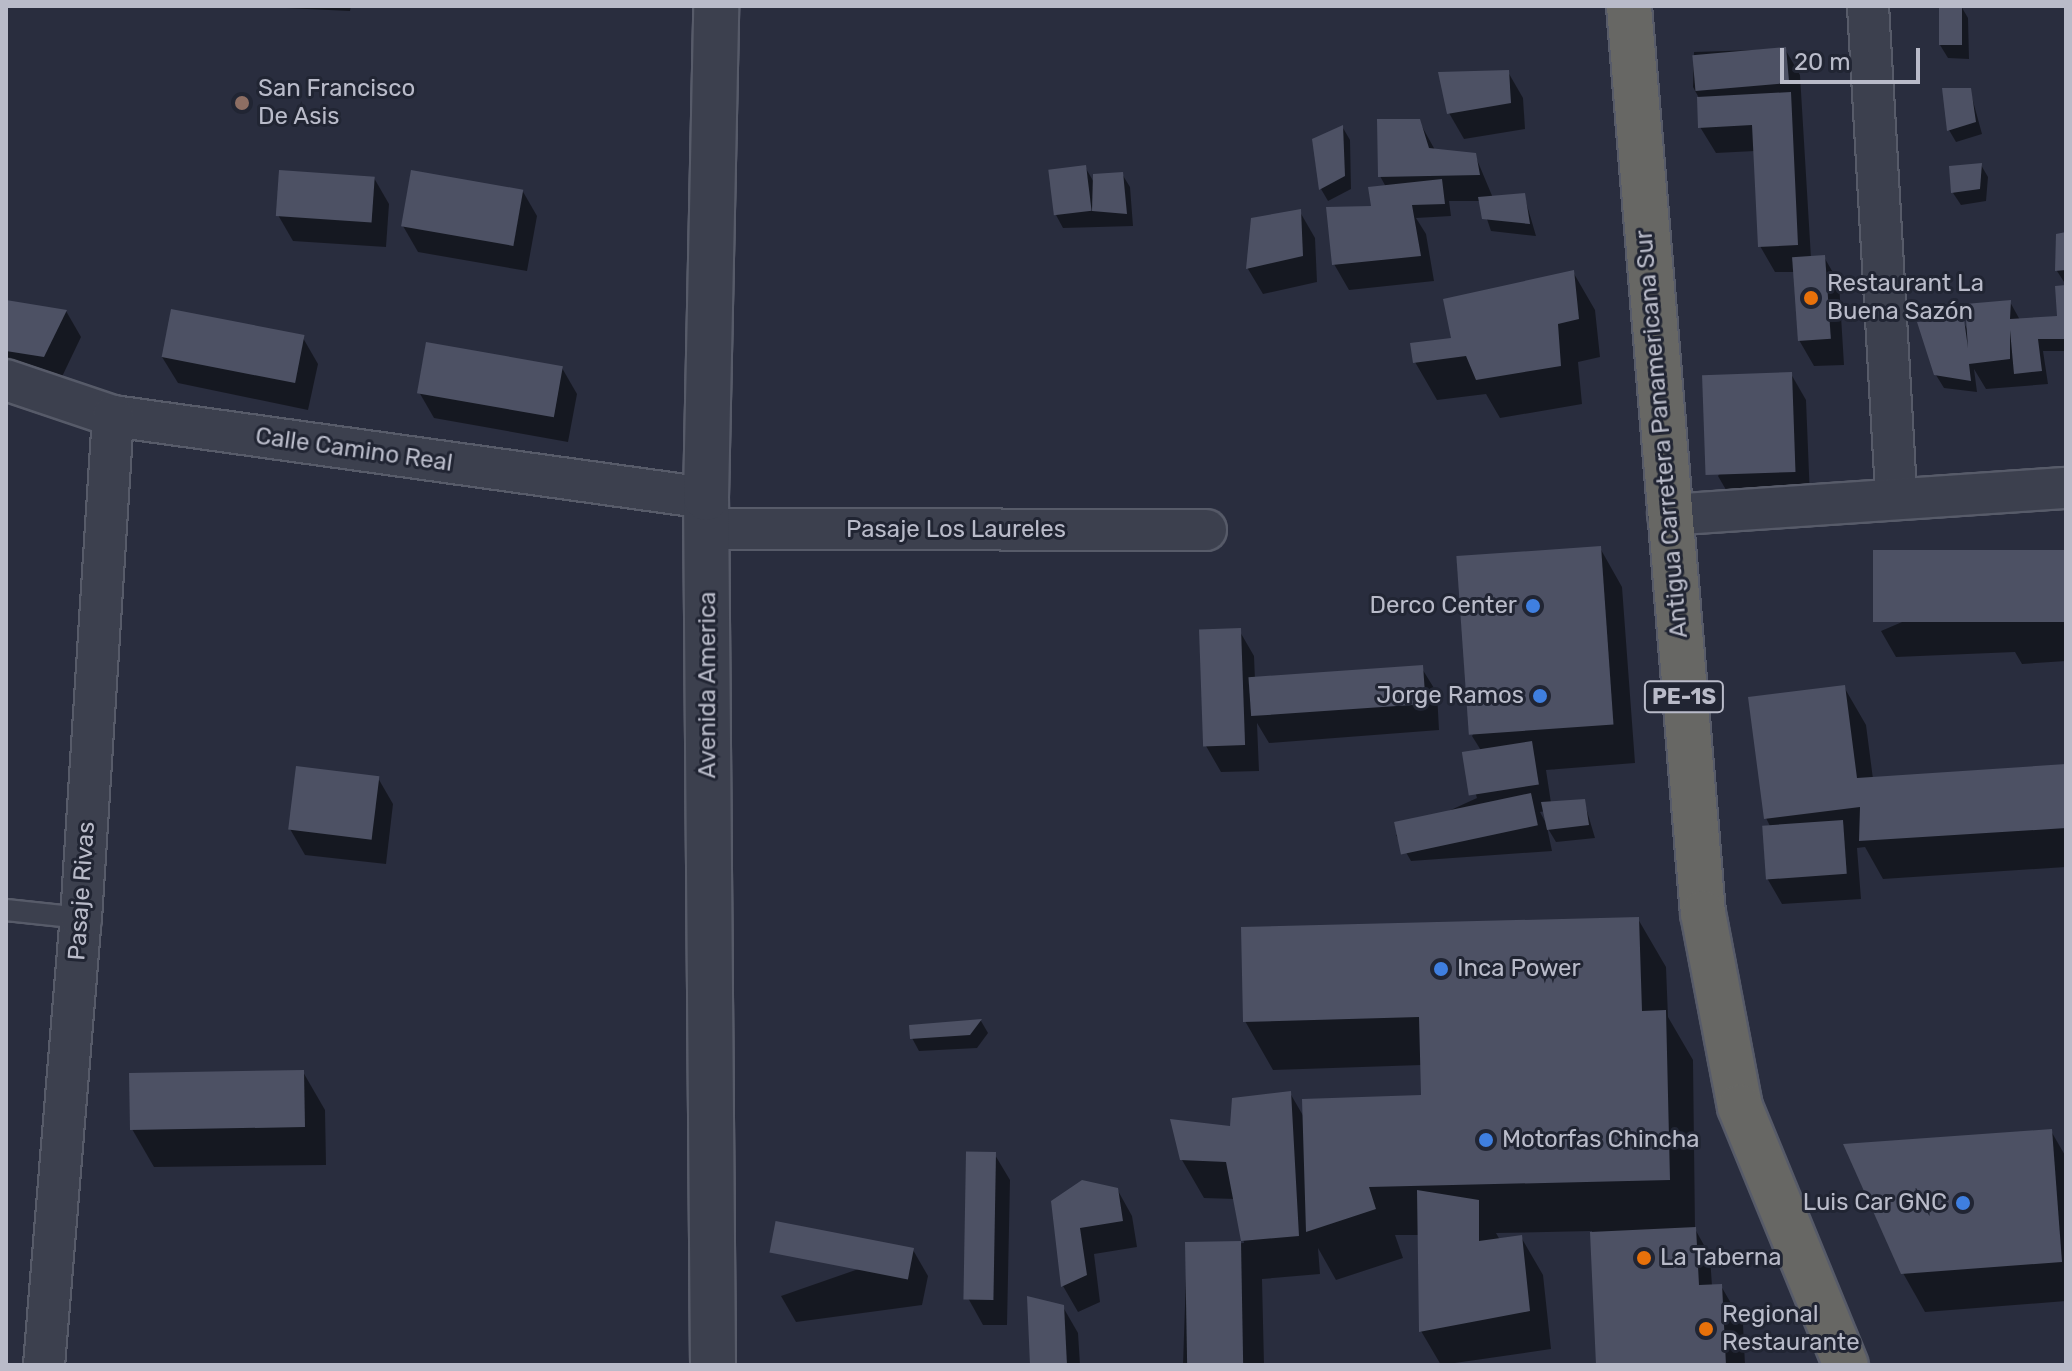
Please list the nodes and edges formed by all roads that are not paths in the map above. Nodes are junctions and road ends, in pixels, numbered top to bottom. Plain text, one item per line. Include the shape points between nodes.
1 (716, 6) edge
2 (1629, 6) edge
3 (1868, 6) edge
4 (6, 380) edge
5 (113, 416) junction
6 (2066, 488) edge
7 (1896, 498) junction
8 (706, 514) junction
9 (1668, 515) junction
10 (1206, 530) dead end
11 (6, 910) edge
12 (81, 918) junction
13 (44, 1365) edge
14 (713, 1365) edge
15 (1846, 1365) edge

1 - 8 street, Avenida America
2 - 9 highway, Antigua Carretera Panamericana Sur / PE-1S
3 - 7 street
4 - 5 street, Calle Camino Real
5 - 8 street, Calle Camino Real
5 - 12 street, Pasaje Rivas
6 - 7 street
7 - 9 street
8 - 10 street, Pasaje Los Laureles
8 - 14 street, Avenida America
9 - 15 highway, Antigua Carretera Panamericana Sur / PE-1S via 1703,913 1740,1107
11 - 12 lane
12 - 13 street, Pasaje Rivas

